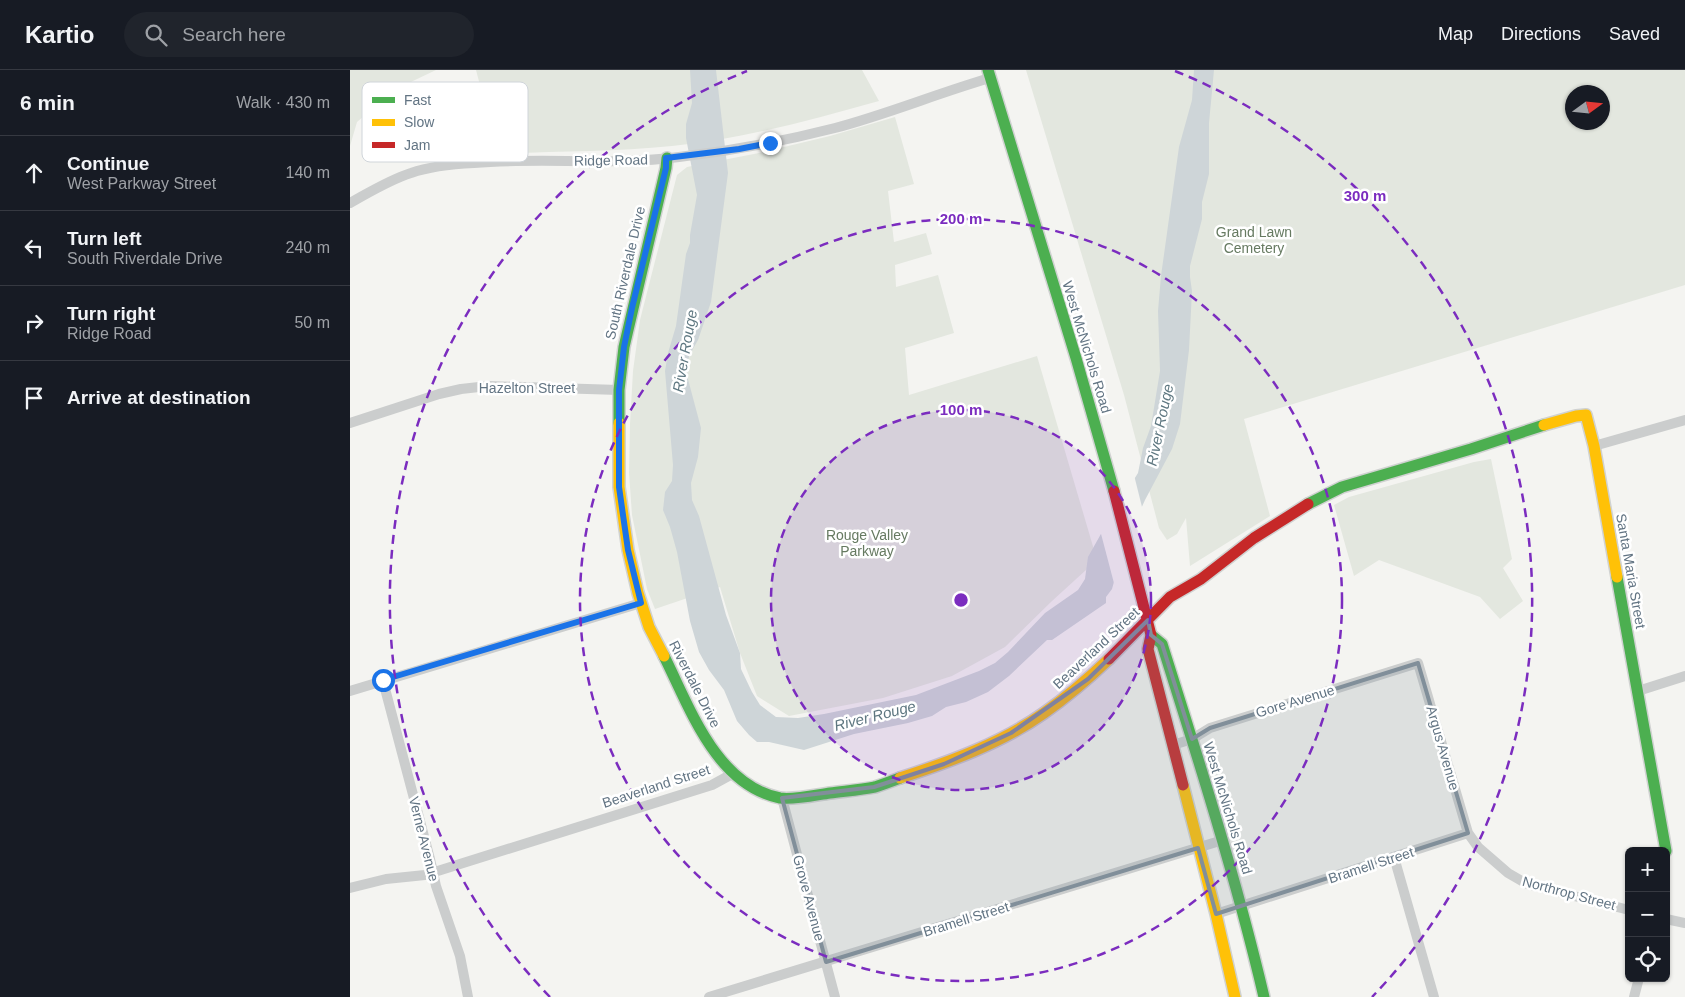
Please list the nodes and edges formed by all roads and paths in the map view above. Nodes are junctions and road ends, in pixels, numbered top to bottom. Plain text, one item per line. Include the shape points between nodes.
1 (989, 74) edge
2 (671, 158) junction
3 (528, 160) edge
4 (482, 162) edge
5 (350, 204) edge
6 (619, 390) junction
7 (1685, 420) edge
8 (350, 423) edge
9 (1594, 446) junction
10 (1471, 449) joint
11 (641, 603) junction
12 (1148, 620) junction
13 (1151, 634) junction
14 (1418, 662) joint
15 (1685, 676) edge
16 (383, 680) junction
17 (350, 691) edge
18 (1638, 691) junction
19 (1192, 739) junction
20 (1173, 745) junction
21 (734, 773) junction
22 (782, 798) junction
23 (1468, 834) junction
24 (1223, 840) junction
25 (1665, 847) edge
26 (1198, 848) junction
27 (1394, 857) junction
28 (432, 872) junction
29 (350, 888) edge
30 (1241, 907) junction
31 (1625, 909) edge
32 (1216, 914) junction
33 (1670, 920) edge
34 (1685, 923) edge
35 (826, 962) junction
36 (1637, 982) edge
37 (468, 997) edge
38 (709, 997) edge
39 (836, 997) edge
40 (1235, 997) edge
41 (1264, 997) edge
42 (1434, 997) edge
43 (1634, 997) edge

1 - 2 street, Ridge Road via 836,127 739,149
1 - 12 street, West McNichols Road via 1076,358
2 - 3 street, Ridge Road
2 - 6 street, South Riverdale Drive via 624,347
4 - 5 street, Ridge Road via 431,167 397,178
6 - 8 street, Hazelton Street via 488,386 461,389
6 - 11 street, South Riverdale Drive via 619,487 628,550
7 - 9 street
9 - 10 street, Santa Maria Street via 1586,415
9 - 18 street, Santa Maria Street
10 - 12 street, Beaverland Street via 1342,487 1309,503 1170,597
11 - 16 street
11 - 21 street, Riverdale Drive via 649,627 708,742
12 - 13 street, West McNichols Road
12 - 22 street, Beaverland Street via 1088,679 1043,714 1011,733 944,764 882,784
13 - 19 street, West McNichols Road via 1162,644
13 - 20 street, West McNichols Road via 1148,649
14 - 19 street, Gore Avenue via 1210,728
14 - 23 street, Argus Avenue
15 - 18 street
16 - 17 street
16 - 28 street, Verne Avenue
18 - 25 street, Santa Maria Street
19 - 20 street, Gore Avenue
19 - 24 street, West McNichols Road
20 - 26 street, West McNichols Road
21 - 22 street, Beaverland Street via 762,792
21 - 28 street, Beaverland Street via 712,785
22 - 35 street, Grove Avenue
23 - 27 street, Bramell Street
23 - 31 street, Northrop Street via 1508,874 1527,884
24 - 26 street, Bramell Street
24 - 30 street, West McNichols Road
26 - 32 street, West McNichols Road
26 - 35 street, Bramell Street
27 - 30 street, Bramell Street
27 - 42 street
28 - 29 street, Beaverland Street
28 - 37 street, Verne Avenue via 460,956
30 - 32 street, Bramell Street
30 - 41 street, West McNichols Road
32 - 40 street, West McNichols Road
33 - 34 street
35 - 38 street, Bramell Street
35 - 39 street, Grove Avenue
36 - 43 street

